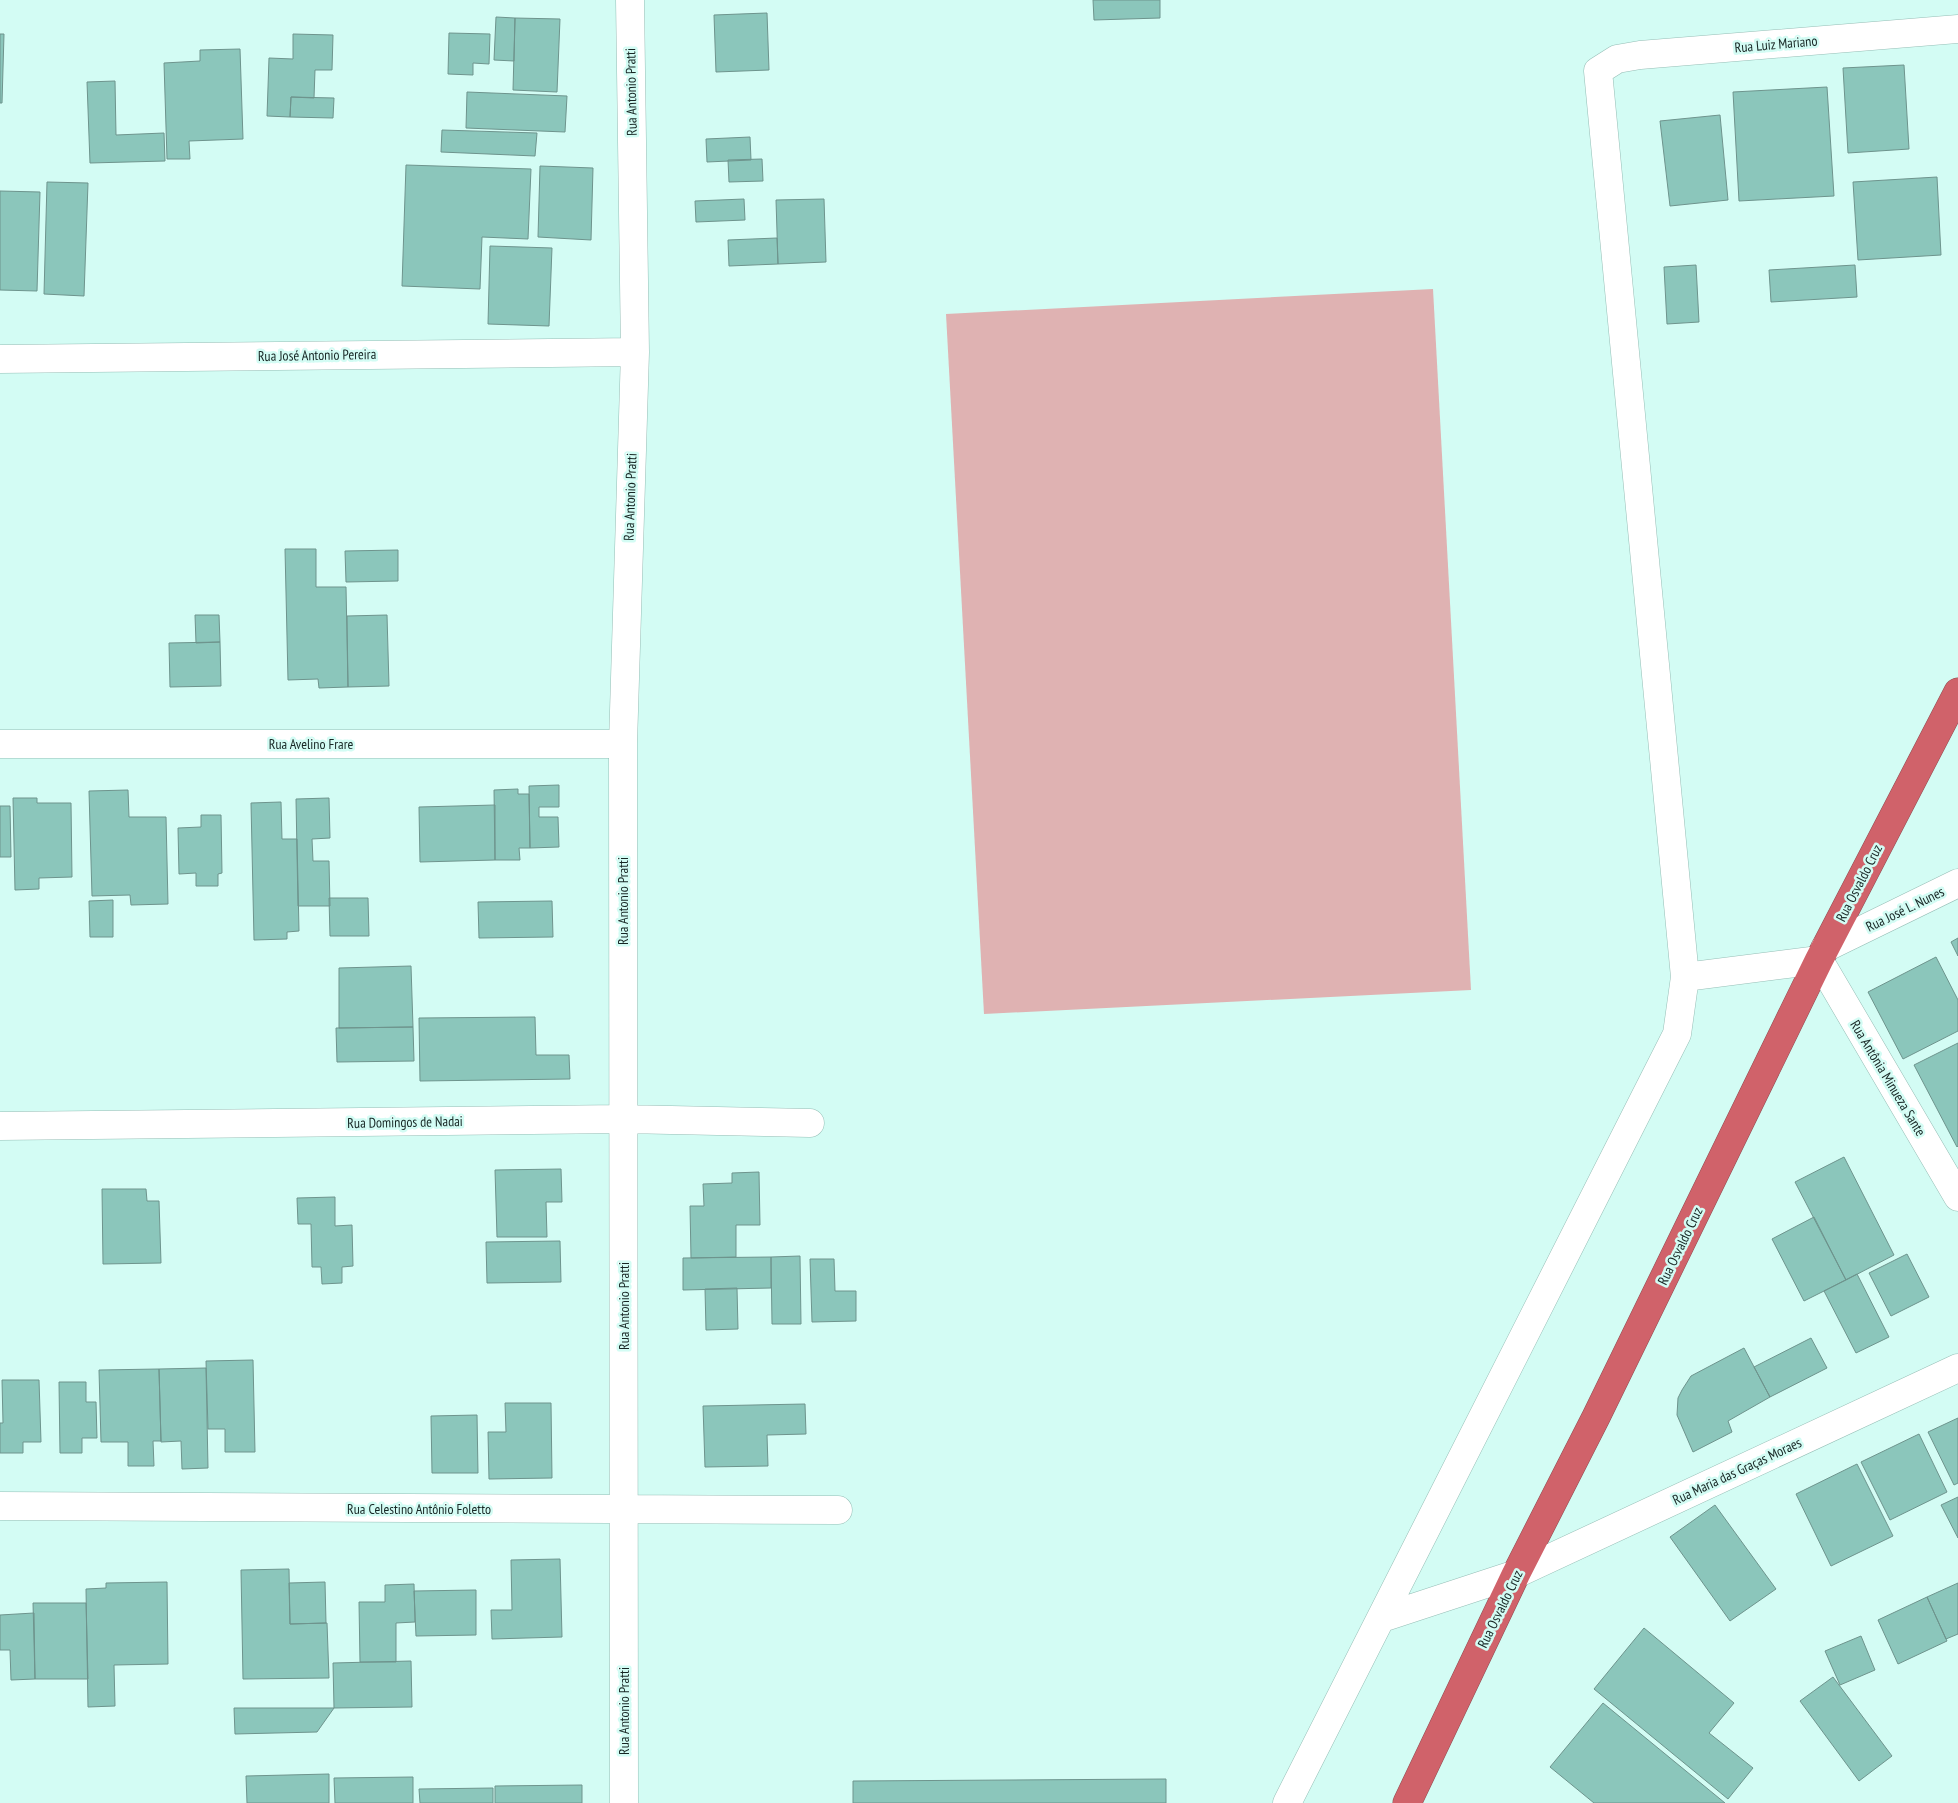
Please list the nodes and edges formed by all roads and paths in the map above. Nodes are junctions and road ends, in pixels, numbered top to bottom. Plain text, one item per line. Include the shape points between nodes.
1 (630, 0) edge
2 (1958, 30) edge
3 (635, 352) junction
4 (0, 359) edge
5 (1958, 692) edge
6 (0, 744) edge
7 (623, 744) junction
8 (1958, 883) edge
9 (1822, 954) junction
10 (1685, 977) junction
11 (624, 1120) junction
12 (810, 1123) dead end
13 (0, 1126) edge
14 (1958, 1197) edge
15 (1958, 1368) edge
16 (0, 1506) edge
17 (624, 1510) junction
18 (838, 1510) dead end
19 (1516, 1574) junction
20 (1382, 1618) junction
21 (624, 1803) edge
22 (1287, 1803) edge
23 (1407, 1803) edge

1 - 3 street, Rua Antonio Pratti
2 - 10 street, Rua Luiz Mariano via 1640,56 1617,59 1598,71
3 - 4 street, Rua José Antonio Pereira
3 - 7 street, Rua Antonio Pratti
5 - 9 highway, Rua Osvaldo Cruz
6 - 7 street, Rua Avelino Frare
7 - 11 street, Rua Antonio Pratti
8 - 9 street, Rua José L. Nunes
9 - 10 street, Rua José L. Nunes
9 - 14 street, Rua Antônia Minueza Sante
9 - 19 highway, Rua Osvaldo Cruz
10 - 20 street via 1677,1034
11 - 12 street, Rua Domingos de Nadai
11 - 13 street, Rua Domingos de Nadai
11 - 17 street, Rua Antonio Pratti
15 - 19 street, Rua Maria das Graças Moraes
16 - 17 street, Rua Celestino Antônio Foletto
17 - 18 street, Rua Celestino Antônio Foletto
17 - 21 street, Rua Antonio Pratti
19 - 20 street, Rua Maria das Graças Moraes
19 - 23 highway, Rua Osvaldo Cruz
20 - 22 street

